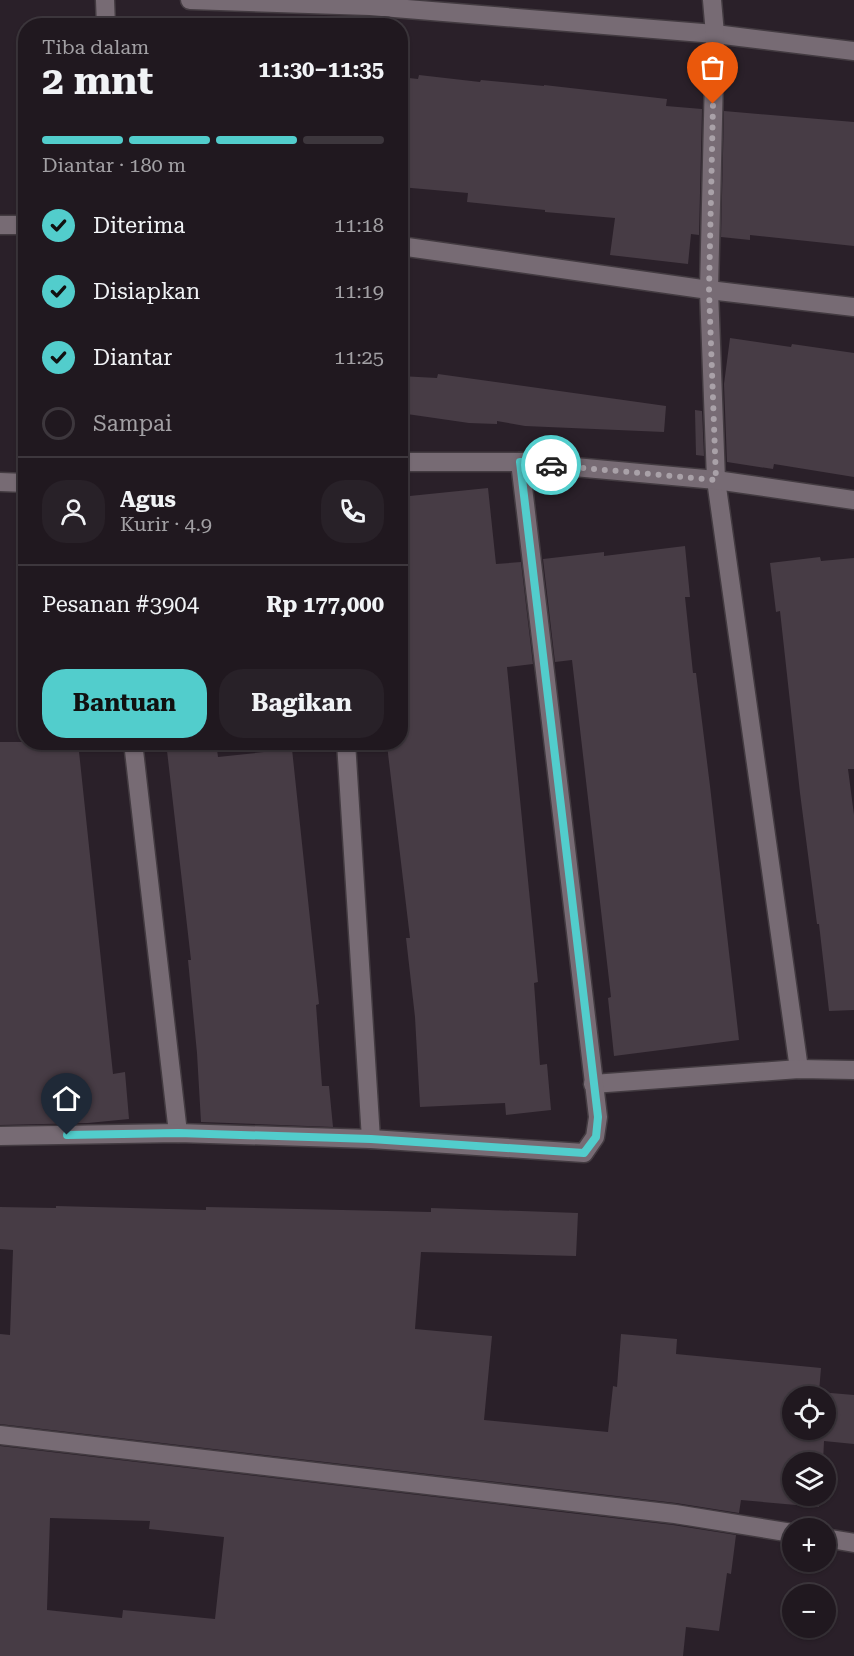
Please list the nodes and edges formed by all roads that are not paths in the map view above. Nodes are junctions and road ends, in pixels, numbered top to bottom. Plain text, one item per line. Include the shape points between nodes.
1 (105, 0) edge
2 (190, 0) edge
3 (712, 0) edge
4 (106, 18) edge
5 (715, 34) junction
6 (854, 51) edge
7 (0, 225) edge
8 (18, 225) edge
9 (408, 247) edge
10 (709, 290) junction
11 (854, 307) edge
12 (408, 462) edge
13 (520, 462) junction
14 (716, 480) junction
15 (0, 482) edge
16 (18, 483) edge
17 (854, 500) edge
18 (135, 750) edge
19 (347, 750) edge
20 (799, 1069) junction
21 (854, 1070) edge
22 (593, 1084) junction
23 (178, 1133) junction
24 (0, 1136) edge
25 (371, 1139) junction
26 (0, 1435) edge
27 (782, 1531) edge
28 (836, 1540) edge
29 (854, 1543) edge

1 - 4 street
2 - 5 street via 370,6
3 - 5 street
5 - 6 street
5 - 10 street
7 - 8 street
9 - 10 street
10 - 11 street
10 - 14 street
12 - 13 street
13 - 14 street
13 - 22 street
14 - 17 street
14 - 20 street
15 - 16 street
18 - 23 street
19 - 25 street
20 - 21 street
20 - 22 street
22 - 25 street via 598,1117 596,1137 584,1153
23 - 24 street
23 - 25 street
26 - 27 street via 664,1513
28 - 29 street

